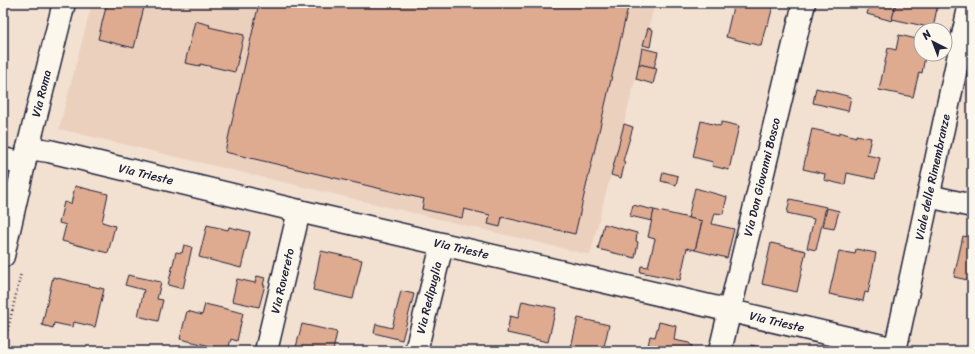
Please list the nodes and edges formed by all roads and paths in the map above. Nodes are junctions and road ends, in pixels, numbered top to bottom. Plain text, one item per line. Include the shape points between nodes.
1 (64, 3) edge
2 (804, 3) edge
3 (970, 8) edge
4 (3, 159) edge
5 (24, 165) junction
6 (928, 196) junction
7 (972, 206) edge
8 (299, 211) junction
9 (442, 245) junction
10 (3, 256) edge
11 (730, 311) junction
12 (895, 350) edge
13 (266, 351) edge
14 (416, 351) edge
15 (720, 351) edge

1 - 5 street, Via Roma
2 - 11 street, Via Don Giovanni Bosco
3 - 6 street, Viale delle Rimembranze
4 - 5 street, Via Trieste
5 - 8 street, Via Trieste via 49,150
5 - 10 street, Via Roma
6 - 7 street
6 - 12 street, Viale delle Rimembranze
8 - 9 street, Via Trieste
8 - 13 street, Via Rovereto
9 - 11 street, Via Trieste
9 - 14 street, Via Redipuglia
11 - 12 street, Via Trieste
11 - 15 street, Via Don Giovanni Bosco

